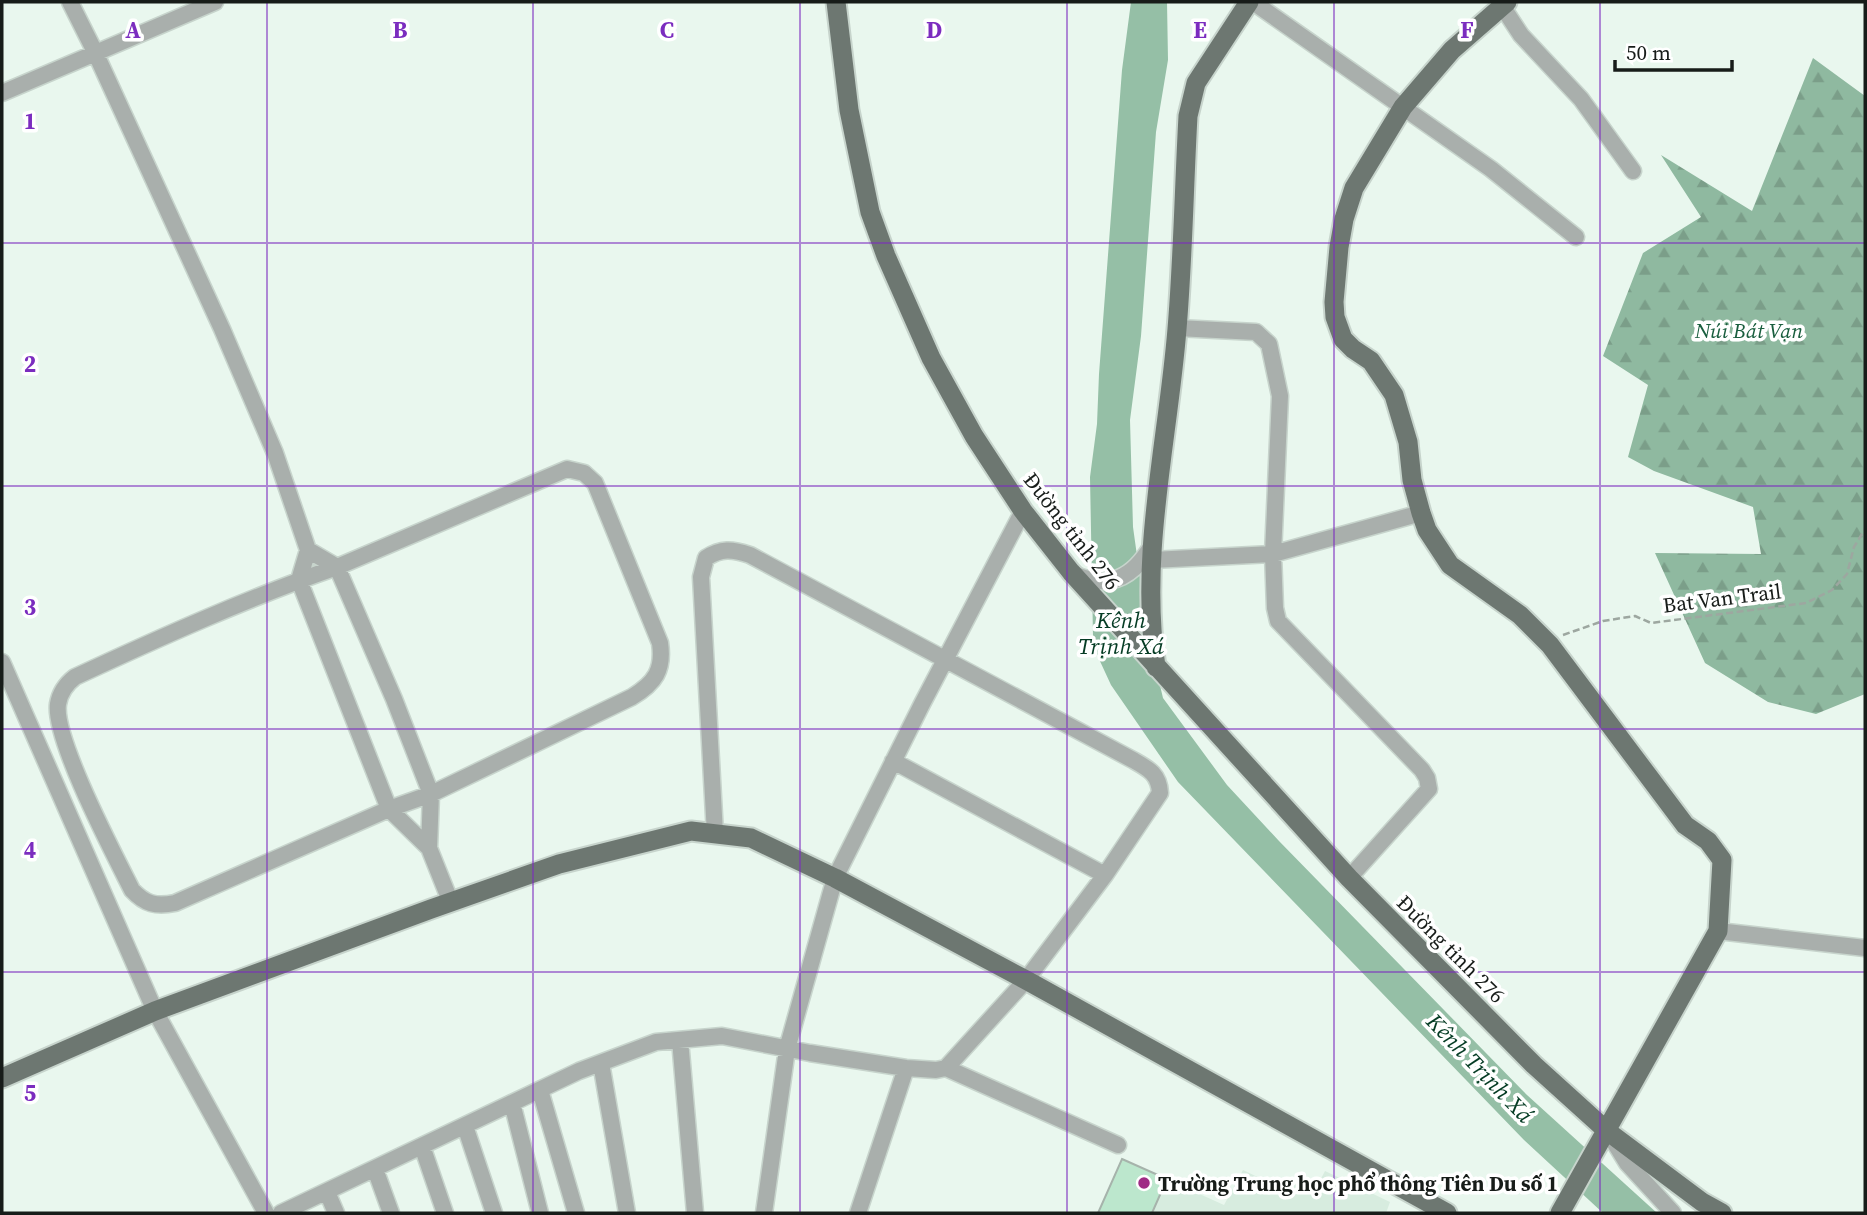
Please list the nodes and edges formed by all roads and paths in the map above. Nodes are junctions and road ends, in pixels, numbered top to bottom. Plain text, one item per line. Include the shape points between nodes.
1 (70, 2) edge
2 (215, 2) edge
3 (836, 2) edge
4 (1251, 2) edge
5 (1504, 4) edge
6 (95, 52) junction
7 (2, 93) edge
8 (1403, 107) junction
9 (1633, 171) dead end
10 (1576, 237) dead end
11 (1177, 328) junction
12 (1023, 511) junction
13 (1421, 513) junction
14 (1865, 529) edge
15 (308, 550) junction
16 (1153, 551) junction
17 (1273, 554) junction
18 (337, 567) junction
19 (1071, 572) junction
20 (299, 580) junction
21 (1548, 643) junction
22 (945, 659) junction
23 (2, 662) edge
24 (1156, 667) junction
25 (893, 761) junction
26 (431, 794) junction
27 (389, 809) junction
28 (715, 834) junction
29 (429, 848) junction
30 (1105, 874) junction
31 (835, 878) junction
32 (1349, 878) junction
33 (452, 902) junction
34 (1718, 931) junction
35 (1865, 948) edge
36 (1026, 980) junction
37 (155, 1012) junction
38 (680, 1040) junction
39 (787, 1049) junction
40 (601, 1063) junction
41 (906, 1068) junction
42 (946, 1068) junction
43 (2, 1078) edge
44 (540, 1090) junction
45 (512, 1103) junction
46 (465, 1126) junction
47 (1607, 1131) junction
48 (1118, 1145) dead end
49 (422, 1146) junction
50 (375, 1169) junction
51 (327, 1192) junction
52 (1562, 1209) edge
53 (267, 1213) edge
54 (281, 1213) edge
55 (336, 1213) edge
56 (391, 1213) edge
57 (445, 1213) edge
58 (494, 1213) edge
59 (540, 1213) edge
60 (576, 1213) edge
61 (627, 1213) edge
62 (695, 1213) edge
63 (764, 1213) edge
64 (858, 1213) edge
65 (1447, 1213) edge
66 (1673, 1213) edge
67 (1722, 1213) edge

1 - 6 street
2 - 6 street
3 - 12 main road, Đường tỉnh 276 via 849,110 874,223 931,358
4 - 8 street
4 - 11 main road via 1205,67 1191,101
5 - 8 main road via 1452,50
5 - 9 street via 1521,35 1581,100
6 - 7 street
6 - 15 street via 222,329 275,453
8 - 10 street
8 - 13 main road via 1354,188 1343,219 1334,302 1343,339 1371,361 1394,395
11 - 16 main road
11 - 17 street via 1256,332 1269,344 1280,396
12 - 19 main road, Đường tỉnh 276
12 - 22 street
13 - 17 street
13 - 21 main road via 1450,565 1520,615
14 - 21 path, Bat Van Trail via 1854,547 1847,574 1832,590 1806,603 1670,622 1651,623 1636,616 1603,621
15 - 18 street
15 - 20 street
16 - 17 street
16 - 19 street via 1121,578 1089,579
16 - 24 main road via 1150,615
17 - 32 street via 1278,621 1427,778 1429,789
18 - 20 street
18 - 26 street
18 - 26 street via 556,472 584,473 595,483 660,643 660,671 632,697
19 - 24 main road, Đường tỉnh 276
20 - 27 street
20 - 27 street via 75,677 58,705 62,737 132,890 153,905 175,903
21 - 34 main road via 1685,825 1708,841 1720,857
22 - 25 street
22 - 28 street via 750,555 718,551 705,558 701,577
22 - 30 street via 1154,772 1160,793
23 - 37 street
24 - 32 main road, Đường tỉnh 276
25 - 30 street
25 - 31 street
26 - 27 street
26 - 29 street
27 - 29 street
28 - 31 main road via 751,838
28 - 33 main road via 691,831 559,864
29 - 33 street
30 - 36 street
31 - 36 main road
31 - 39 street
32 - 47 main road, Đường tỉnh 276 via 1534,1065
33 - 37 main road
34 - 35 street
34 - 47 main road
36 - 42 street
36 - 65 main road
37 - 43 main road
37 - 53 street
38 - 39 street via 722,1036
38 - 40 street via 656,1042
38 - 62 street
39 - 41 street
39 - 63 street
40 - 44 street
40 - 61 street
41 - 42 street
41 - 64 street
42 - 48 street
44 - 45 street
44 - 60 street
45 - 46 street
45 - 59 street
46 - 49 street
46 - 58 street
47 - 52 main road
47 - 66 street via 1627,1163
47 - 67 main road, Đường tỉnh 276
49 - 50 street
49 - 57 street
50 - 51 street
50 - 56 street
51 - 54 street
51 - 55 street

